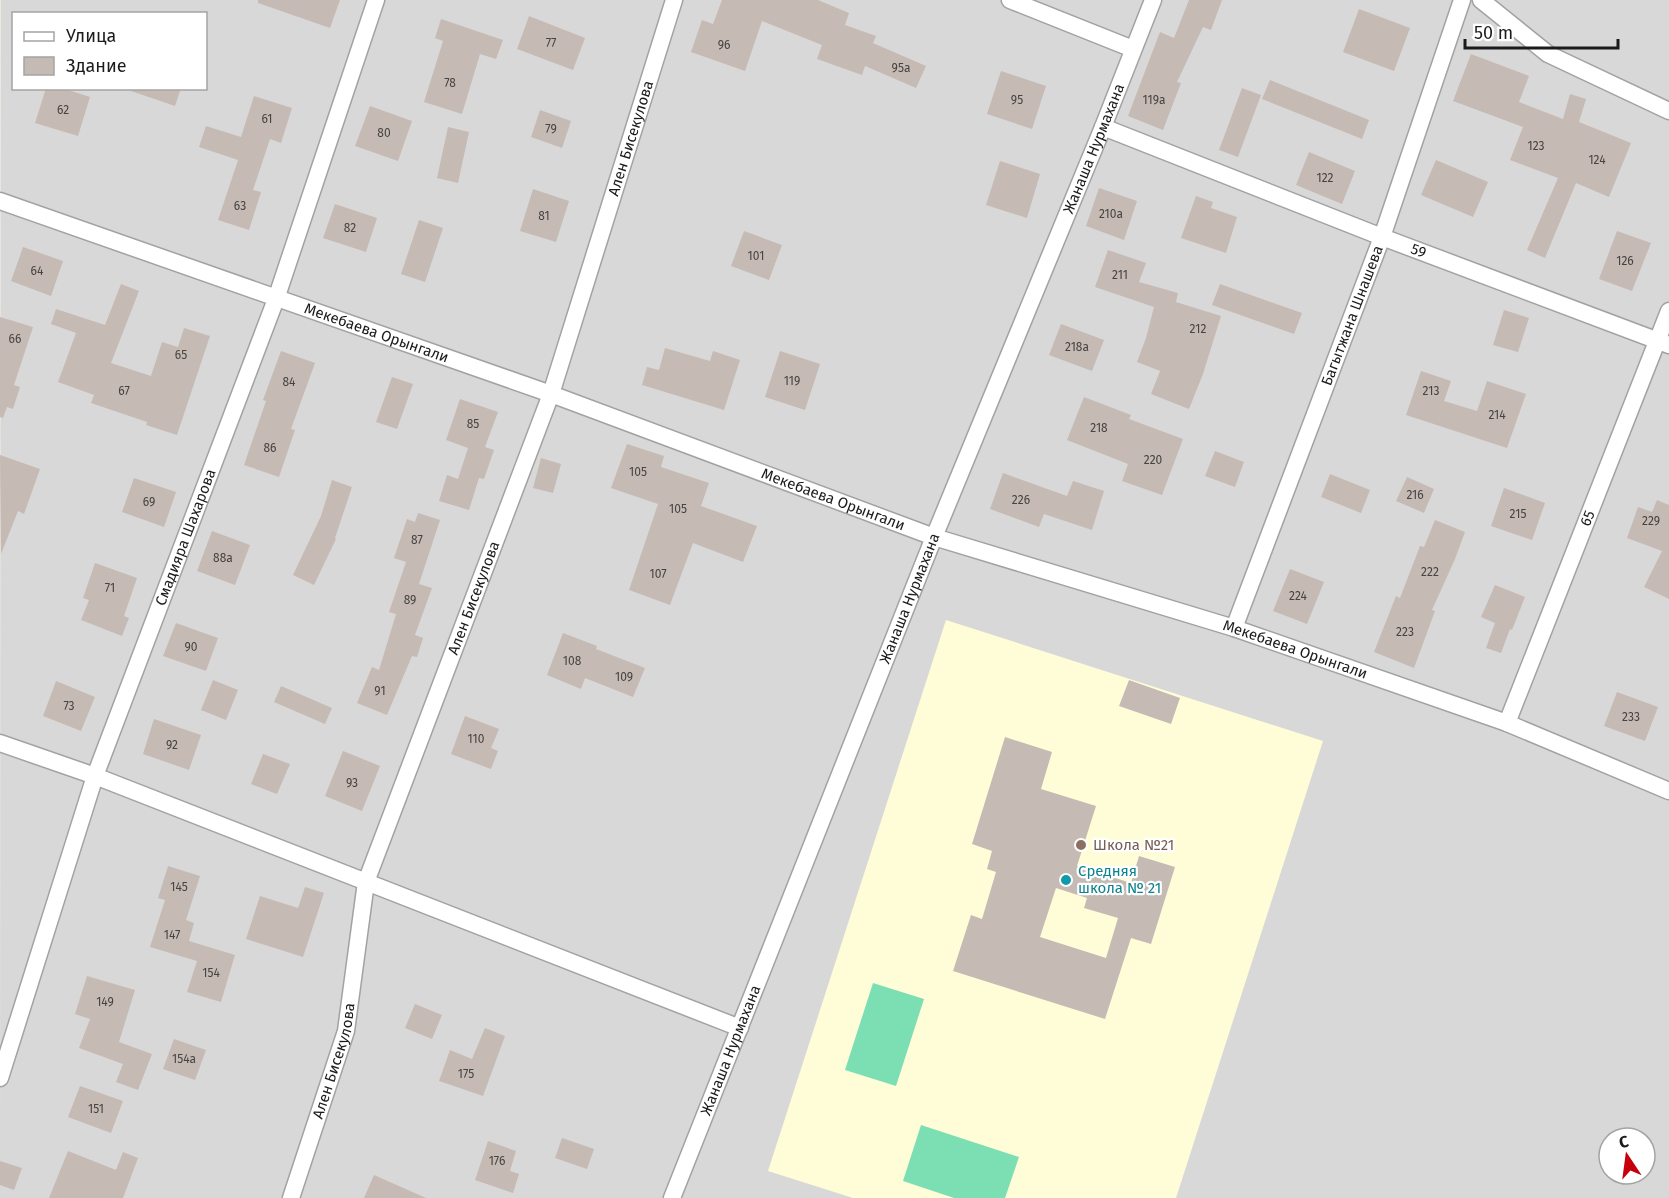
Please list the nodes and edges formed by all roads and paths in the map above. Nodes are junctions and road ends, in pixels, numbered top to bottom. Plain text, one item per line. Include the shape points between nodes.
1 (376, 0) edge
2 (674, 0) edge
3 (1010, 0) edge
4 (1153, 0) edge
5 (1462, 0) edge
6 (1481, 0) edge
7 (1133, 49) junction
8 (1669, 111) edge
9 (1103, 127) junction
10 (0, 201) edge
11 (1382, 237) junction
12 (276, 299) junction
13 (1669, 311) edge
14 (1664, 343) edge
15 (551, 394) junction
16 (934, 537) junction
17 (1234, 628) junction
18 (1507, 723) junction
19 (0, 743) edge
20 (95, 776) junction
21 (1669, 791) edge
22 (366, 882) junction
23 (740, 1028) junction
24 (0, 1078) edge
25 (291, 1198) edge
26 (672, 1198) edge

1 - 12 street, Смадияра Шахарова
2 - 15 street, Ален Бисекулова
3 - 7 street
4 - 7 street, Жанаша Нурмахана
5 - 11 street, Багытжана Шнашева
6 - 8 street via 1548,54
7 - 9 street, Жанаша Нурмахана
9 - 11 street, 59
9 - 16 street, Жанаша Нурмахана
10 - 12 street, Мекебаева Орынгали
11 - 14 street, 59
11 - 17 street, Багытжана Шнашева
12 - 15 street, Мекебаева Орынгали
12 - 20 street, Смадияра Шахарова
13 - 14 street, 65
14 - 18 street, 65
15 - 16 street, Мекебаева Орынгали
15 - 22 street, Ален Бисекулова
16 - 17 street, Мекебаева Орынгали
16 - 23 street, Жанаша Нурмахана
17 - 18 street, Мекебаева Орынгали
18 - 21 street, Мекебаева Орынгали
19 - 20 street
20 - 22 street
20 - 24 street, Смадияра Шахарова
22 - 23 street
22 - 25 street, Ален Бисекулова via 346,1031
23 - 26 street, Жанаша Нурмахана

